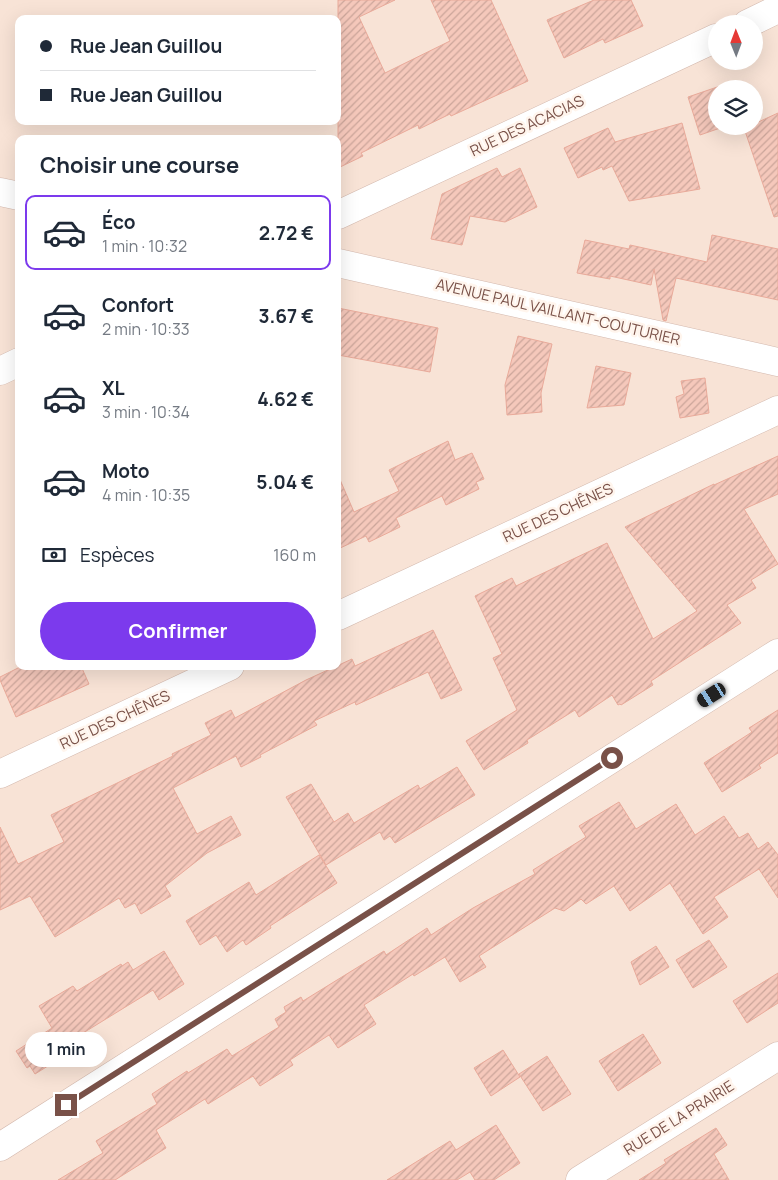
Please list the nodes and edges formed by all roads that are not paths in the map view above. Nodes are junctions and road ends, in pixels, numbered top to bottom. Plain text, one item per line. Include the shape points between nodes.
1 (778, 9) edge
2 (763, 16) edge
3 (708, 42) edge
4 (0, 192) edge
5 (15, 195) edge
6 (341, 214) edge
7 (341, 264) edge
8 (778, 362) edge
9 (15, 364) edge
10 (0, 371) edge
11 (778, 410) edge
12 (341, 615) edge
13 (778, 653) edge
14 (221, 670) edge
15 (0, 774) edge
16 (778, 1056) edge
17 (0, 1147) edge
18 (580, 1180) edge

1 - 2 street
3 - 6 street, RUE DES ACACIAS
4 - 5 street
7 - 8 street, AVENUE PAUL VAILLANT-COUTURIER
9 - 10 street
11 - 12 street, RUE DES CHÊNES
13 - 17 street
14 - 15 street, RUE DES CHÊNES
16 - 18 street, RUE DE LA PRAIRIE

